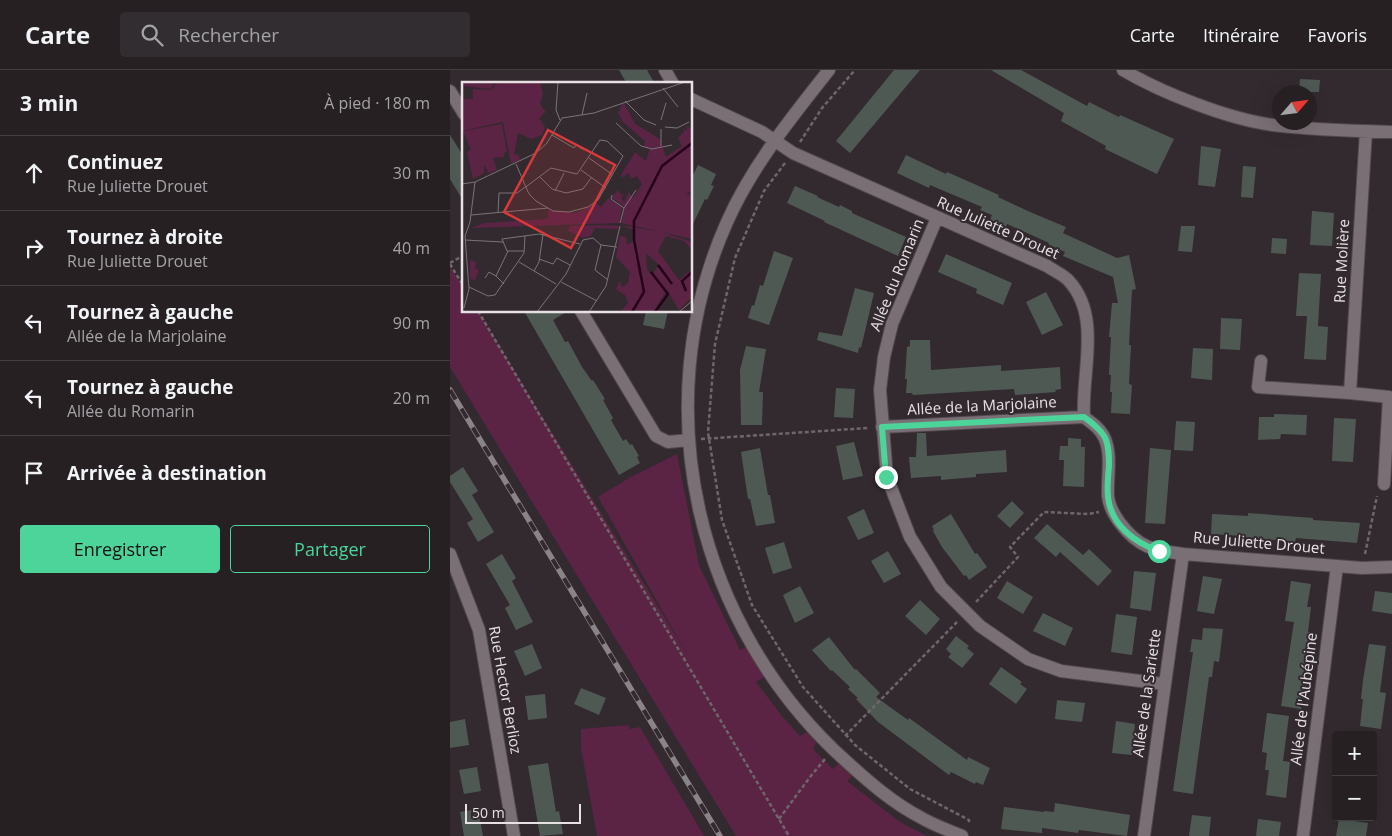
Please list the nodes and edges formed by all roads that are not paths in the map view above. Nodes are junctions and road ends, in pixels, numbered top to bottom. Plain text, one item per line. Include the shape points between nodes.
1 (665, 70) edge
2 (829, 70) edge
3 (1123, 70) edge
4 (672, 82) edge
5 (450, 91) edge
6 (692, 99) edge
7 (462, 111) edge
8 (1366, 131) junction
9 (1392, 132) edge
10 (774, 141) junction
11 (937, 218) junction
12 (583, 312) edge
13 (1261, 360) dead end
14 (1350, 392) junction
15 (1391, 397) edge
16 (1084, 417) junction
17 (882, 427) junction
18 (689, 440) junction
19 (1384, 484) road end
20 (450, 554) edge
21 (1183, 554) junction
22 (1337, 566) junction
23 (1392, 567) edge
24 (1164, 684) junction
25 (966, 832) edge
26 (514, 836) edge
27 (1144, 836) edge
28 (1303, 836) edge

1 - 4 street
2 - 10 street
3 - 8 street via 1184,99 1246,119 1273,125
5 - 7 street
6 - 10 street, Rue Juliette Drouet via 762,132
8 - 9 street
8 - 14 street, Rue Molière
10 - 11 street, Rue Juliette Drouet via 793,153
10 - 18 street via 744,186 726,223 701,297 693,340
11 - 16 street, Rue Juliette Drouet via 1047,266 1069,281 1084,304 1088,328
11 - 17 street, Allée du Romarin via 892,324 880,390
12 - 18 street via 656,436 668,442
13 - 14 street via 1258,387
14 - 15 street
15 - 19 street
16 - 17 street, Allée de la Marjolaine
16 - 21 street, Rue Juliette Drouet via 1105,437 1109,451 1108,498 1111,510 1130,536 1144,546
17 - 24 street, Allée du Romarin via 886,477 910,537 941,587 980,626 1028,659 1061,671
18 - 25 street via 696,502 718,579 734,614 776,685 833,750 888,796 920,817
20 - 26 street, Rue Hector Berlioz via 479,630
21 - 22 street, Rue Juliette Drouet
21 - 24 street, Allée de la Sariette
22 - 23 street, Rue Juliette Drouet
22 - 28 street, Allée de l'Aubépine
24 - 27 street, Allée de la Sariette

